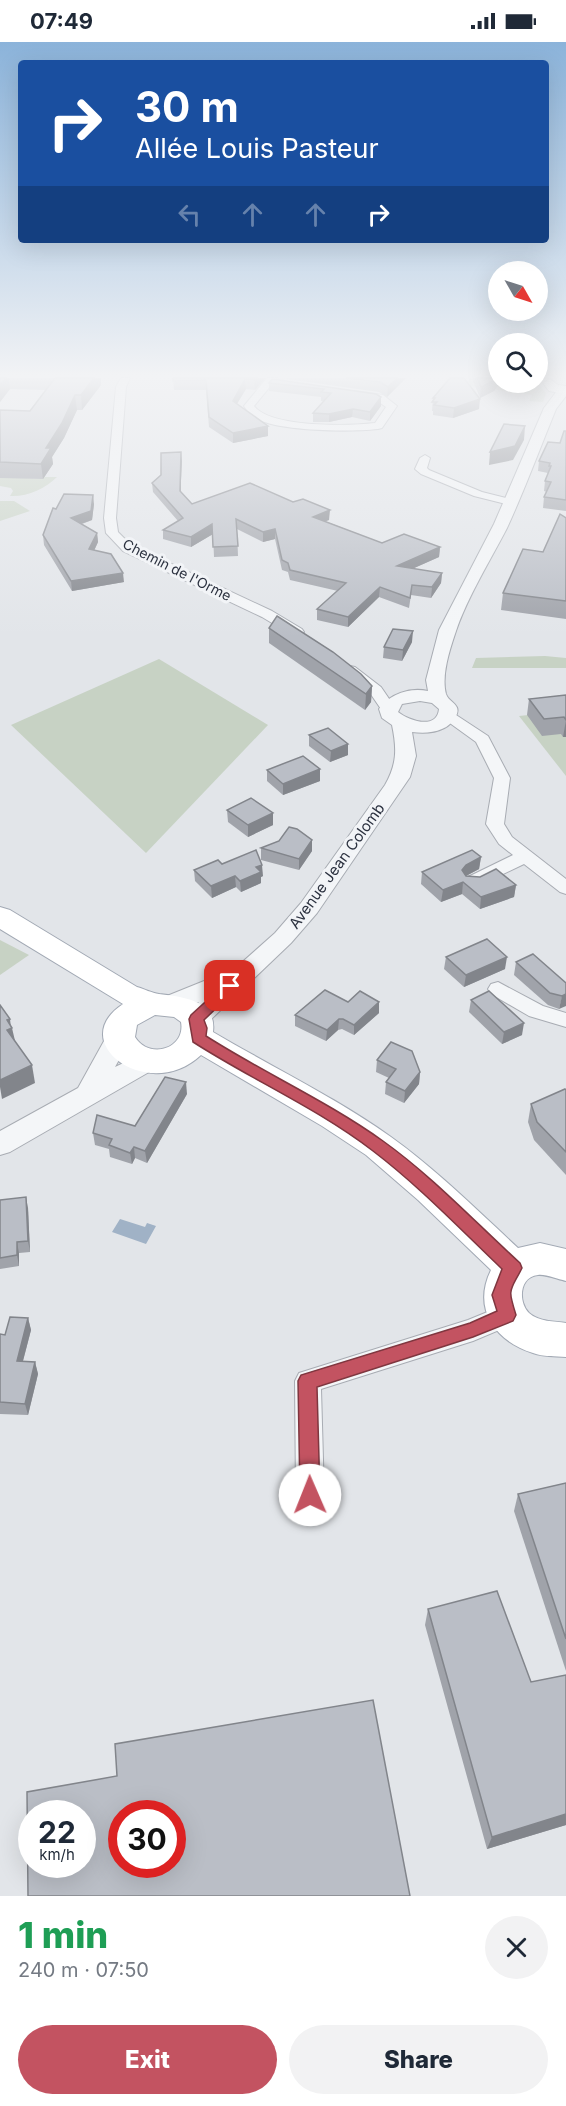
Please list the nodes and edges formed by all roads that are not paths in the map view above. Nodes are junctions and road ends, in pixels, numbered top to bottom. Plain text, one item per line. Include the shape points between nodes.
1 (114, 465) edge
2 (423, 465) edge
3 (526, 465) edge
4 (510, 502) junction
5 (308, 639) edge
6 (343, 664) edge
7 (435, 680) junction
8 (376, 690) junction
9 (407, 696) junction
10 (438, 699) junction
11 (388, 709) junction
12 (401, 723) junction
13 (434, 723) junction
14 (406, 748) junction
15 (524, 857) junction
16 (472, 882) edge
17 (566, 888) edge
18 (0, 916) edge
19 (67, 959) junction
20 (498, 989) dead end
21 (566, 1020) edge
22 (181, 1024) junction
23 (120, 1029) junction
24 (147, 1061) junction
25 (86, 1097) junction
26 (0, 1144) edge
27 (566, 1265) edge
28 (514, 1268) junction
29 (507, 1315) junction
30 (566, 1340) edge
31 (310, 1495) dead end

1 - 5 street, Chemin de l'Orme via 112,533 127,548 267,614
2 - 4 street via 425,472 478,494
3 - 4 street
4 - 7 street via 448,630
6 - 8 street
7 - 9 street
7 - 10 street
8 - 9 street
8 - 11 street
9 - 10 street
9 - 11 street
10 - 13 street via 448,707
11 - 12 street via 393,719
12 - 13 street
12 - 14 street, Avenue Jean Colomb
13 - 14 street, Avenue Jean Colomb
13 - 15 street via 469,731 482,739 502,778 495,825
14 - 22 street, Avenue Jean Colomb via 407,766 395,786 309,908 246,972
15 - 16 street
15 - 17 street
18 - 19 main road
19 - 22 main road
19 - 23 main road via 110,1003
20 - 21 street via 537,1011
22 - 23 main road via 131,1012
22 - 24 main road via 167,1060
22 - 28 main road via 237,1063 328,1112 380,1147
23 - 24 main road via 127,1053
23 - 25 street
24 - 25 street
25 - 26 street
27 - 28 main road via 542,1259
28 - 29 main road via 501,1295
29 - 30 main road via 526,1333
29 - 31 street via 473,1330 308,1381

